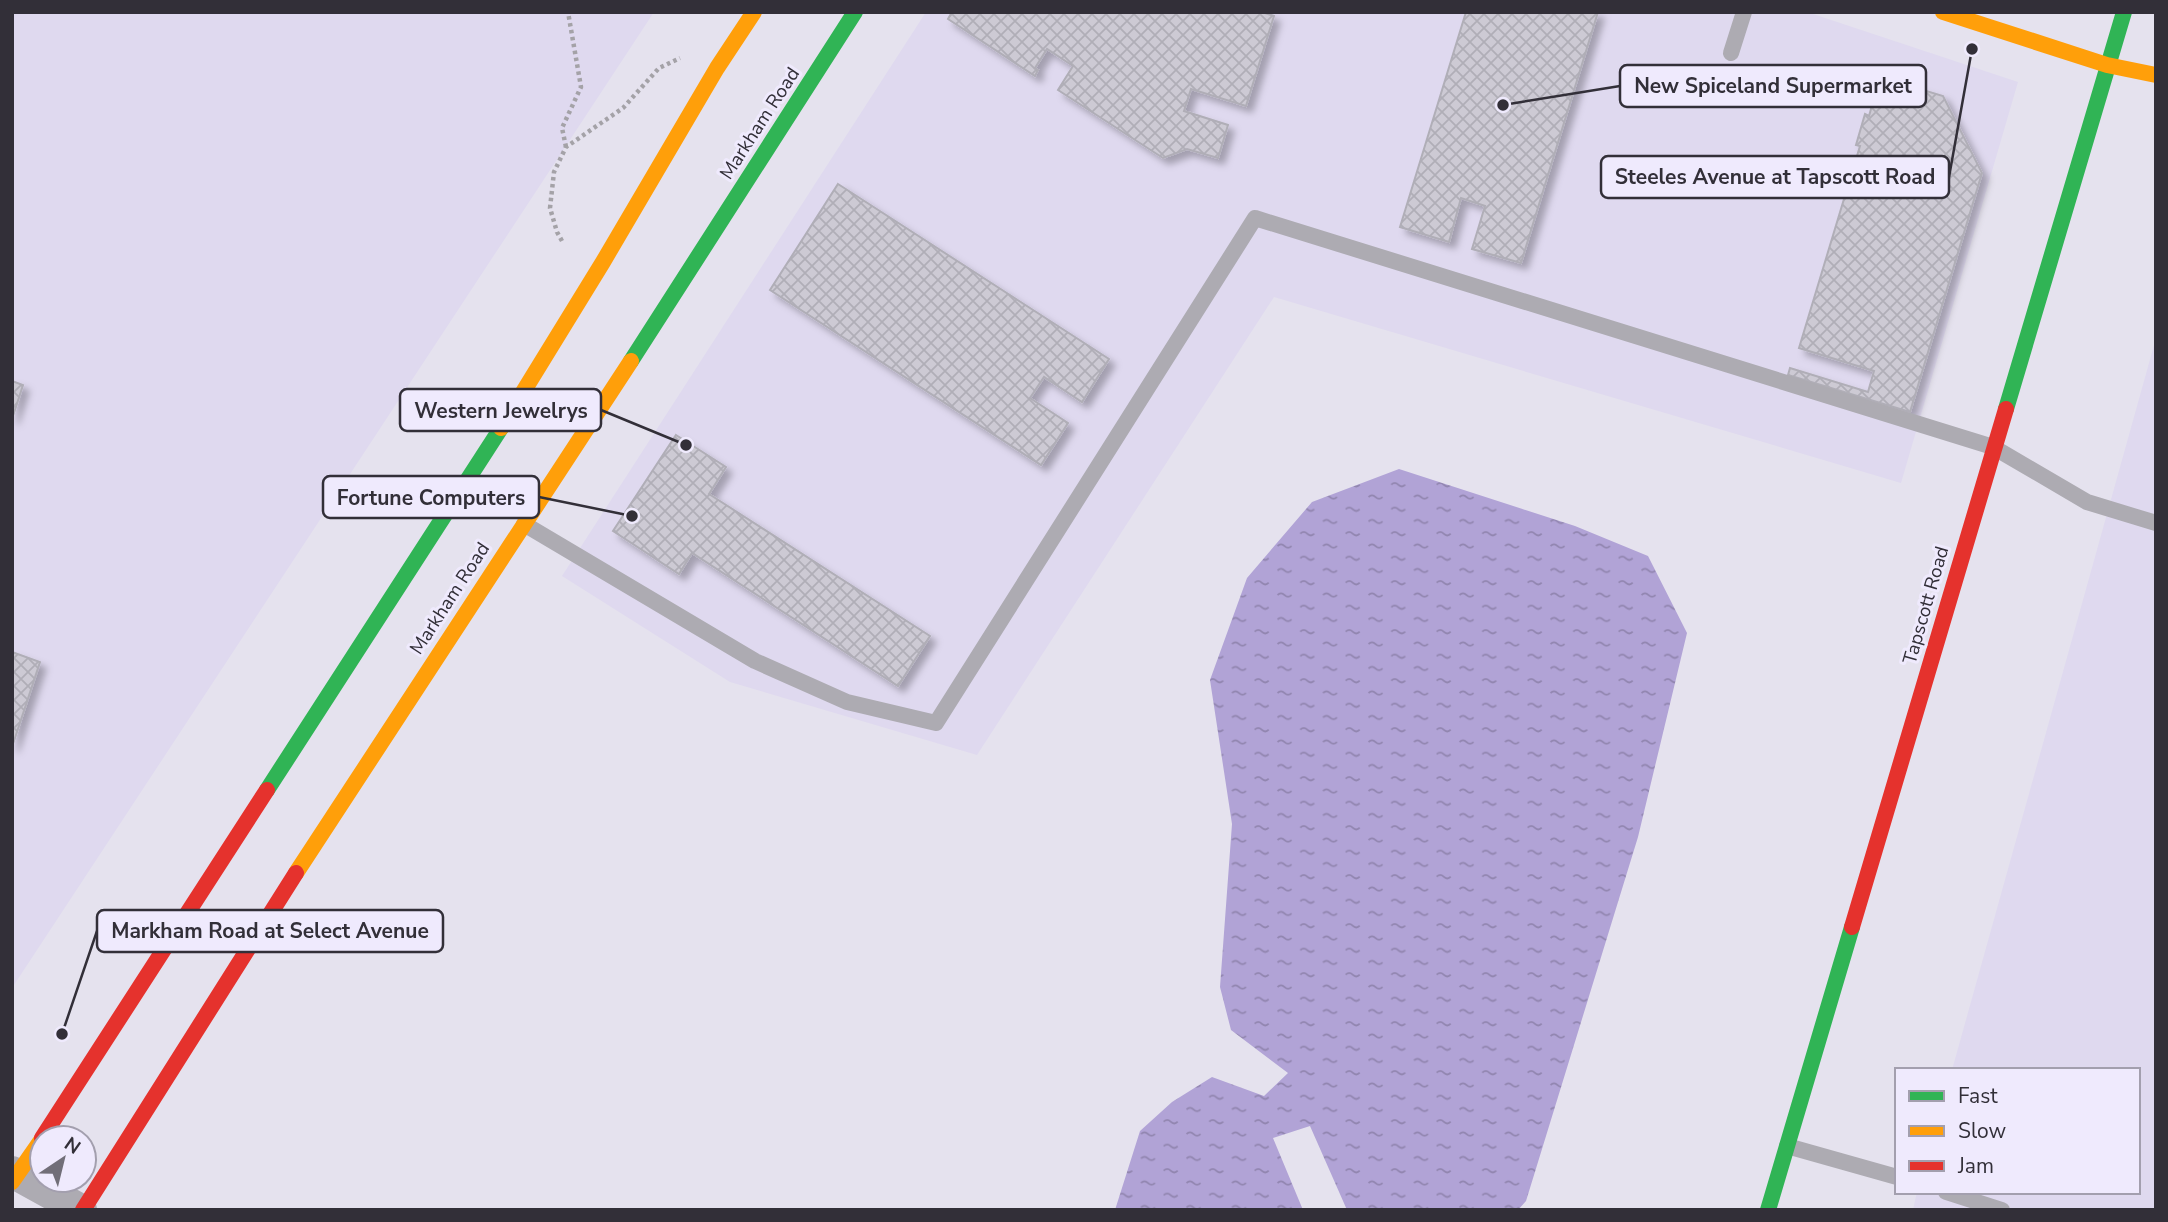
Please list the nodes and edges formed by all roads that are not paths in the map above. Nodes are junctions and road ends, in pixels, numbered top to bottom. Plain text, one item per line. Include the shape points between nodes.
1 (754, 12) edge
2 (855, 12) edge
3 (1744, 12) edge
4 (1943, 12) edge
5 (2124, 12) edge
6 (1731, 52) dead end
7 (2107, 65) junction
8 (2156, 75) edge
9 (1993, 447) junction
10 (2156, 523) edge
11 (524, 524) junction
12 (51, 1124) edge
13 (1787, 1146) junction
14 (28, 1157) edge
15 (14, 1176) edge
16 (1895, 1176) edge
17 (1952, 1194) edge
18 (82, 1210) edge
19 (1768, 1210) edge
20 (2002, 1210) edge

1 - 12 main road via 502,427
2 - 11 main road, Markham Road
3 - 6 lane
4 - 7 main road
5 - 7 main road, Tapscott Road
7 - 8 main road
7 - 9 main road, Tapscott Road
9 - 10 lane via 2087,502
9 - 11 lane via 1255,218 936,723 848,702 754,661
9 - 13 main road, Tapscott Road
11 - 18 main road, Markham Road
13 - 16 lane
13 - 19 main road, Tapscott Road
14 - 15 main road
15 - 18 street
17 - 20 lane

